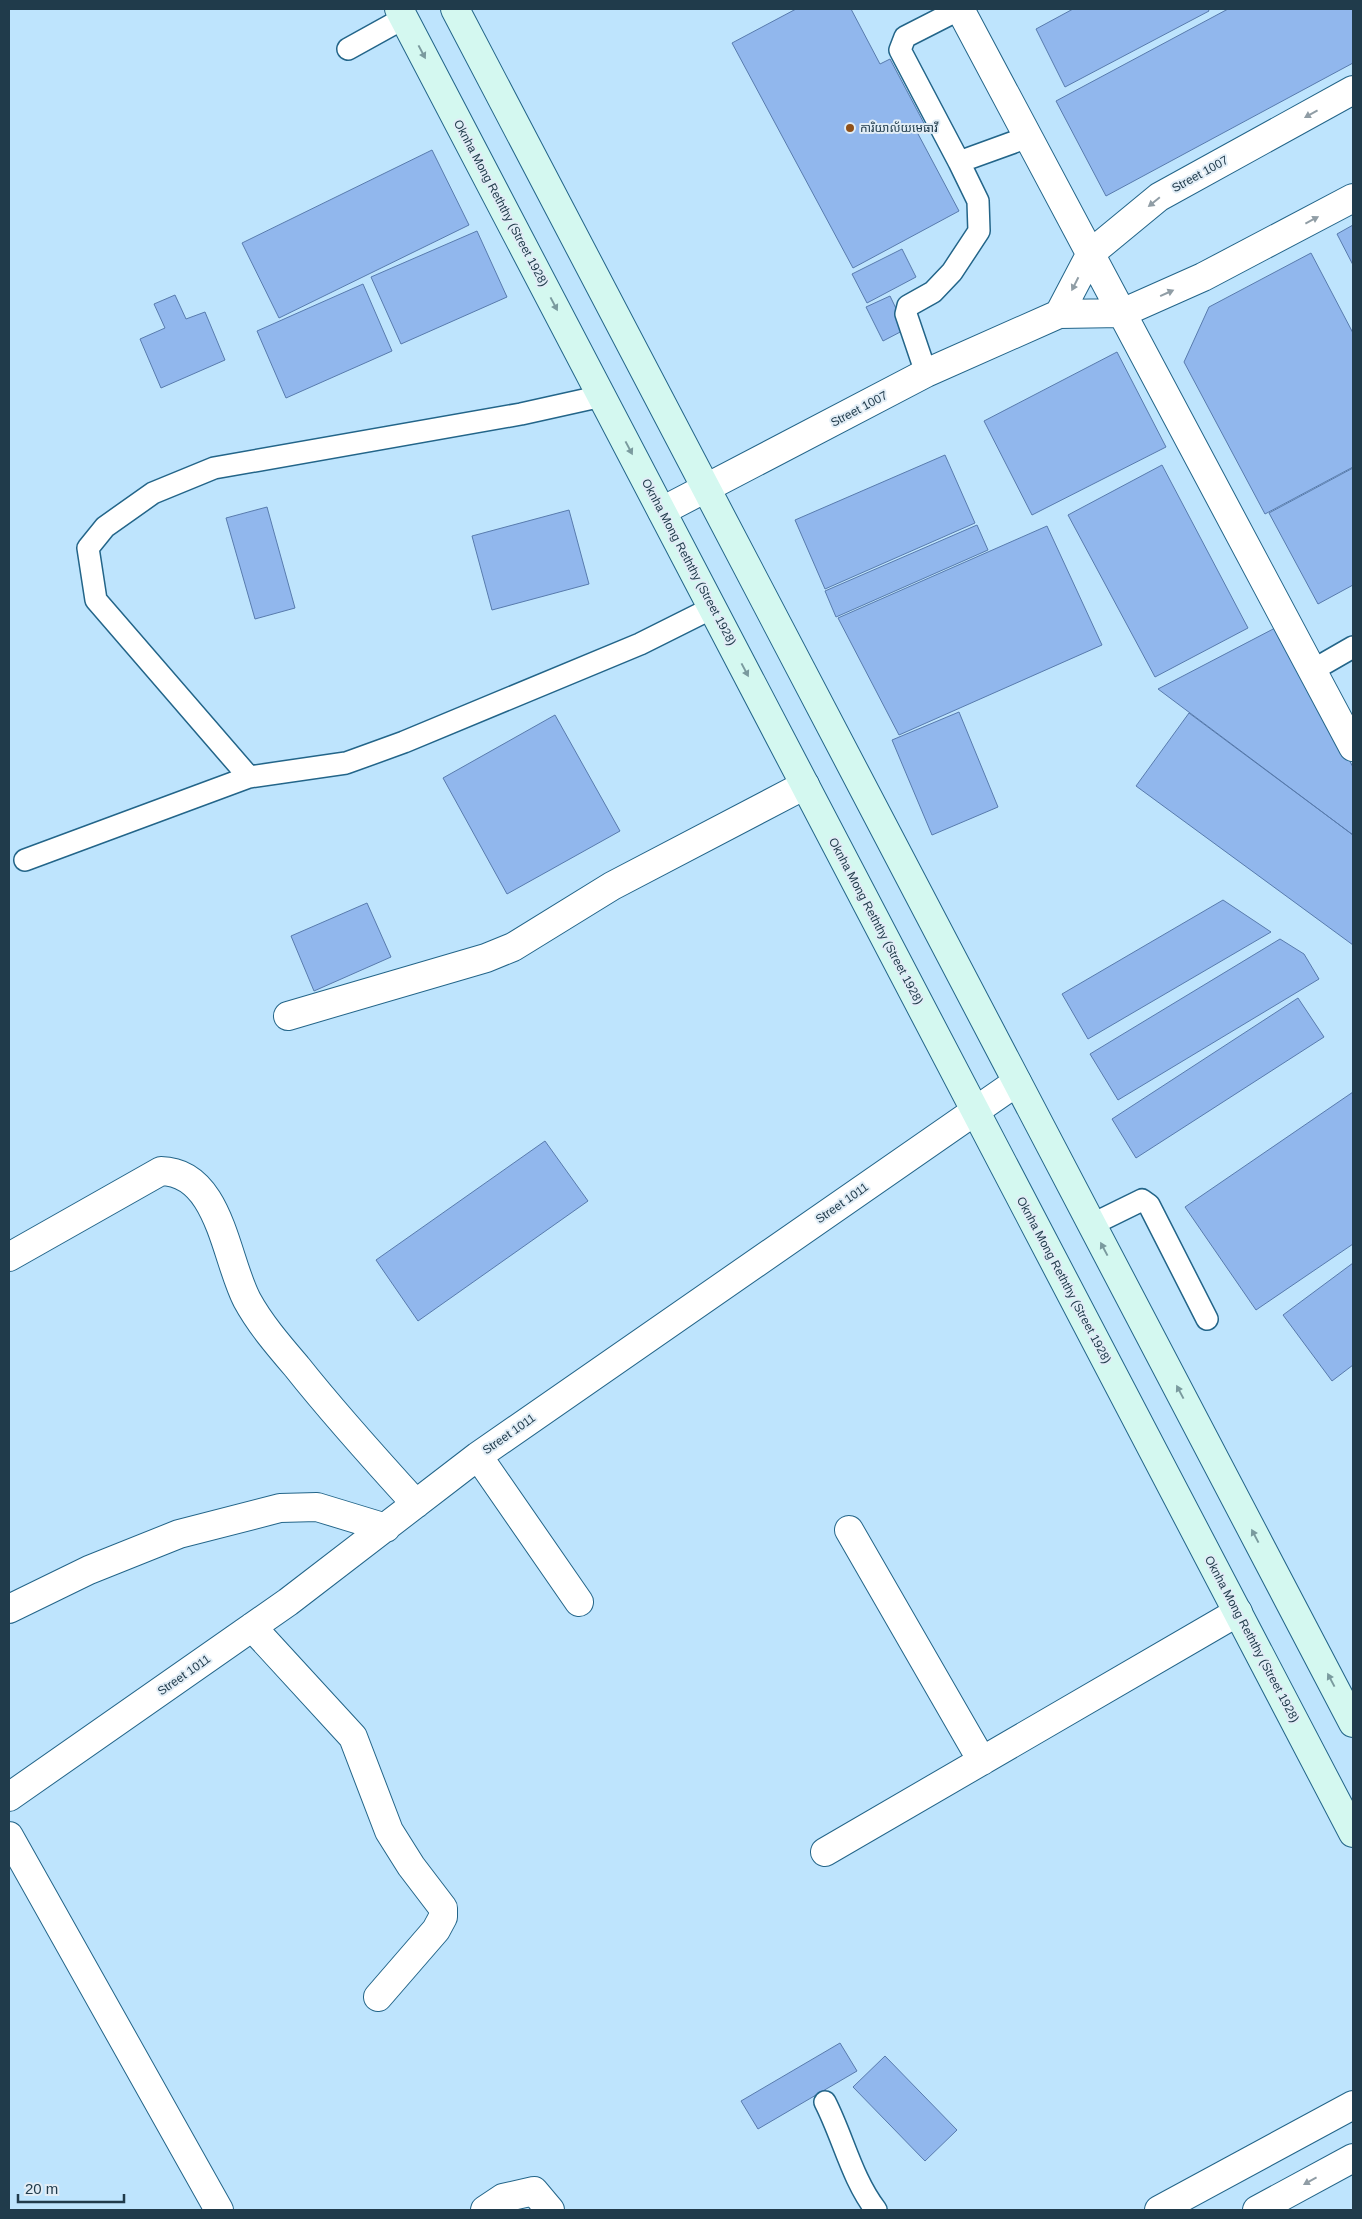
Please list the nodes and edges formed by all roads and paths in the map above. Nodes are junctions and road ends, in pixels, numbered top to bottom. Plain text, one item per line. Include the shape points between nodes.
1 (455, 9) edge
2 (960, 9) edge
3 (402, 14) edge
4 (348, 49) dead end
5 (1353, 90) edge
6 (1028, 137) junction
7 (959, 162) junction
8 (1353, 198) edge
9 (1091, 253) junction
10 (1122, 313) junction
11 (1059, 314) junction
12 (926, 374) junction
13 (602, 396) junction
14 (706, 488) junction
15 (662, 511) junction
16 (712, 608) junction
17 (1353, 647) edge
18 (1313, 670) junction
19 (1353, 747) edge
20 (249, 776) junction
21 (805, 785) junction
22 (25, 860) dead end
23 (288, 1016) dead end
24 (1017, 1082) junction
25 (975, 1111) junction
26 (1091, 1225) junction
27 (9, 1256) edge
28 (1207, 1319) dead end
29 (478, 1456) junction
30 (416, 1504) junction
31 (386, 1528) junction
32 (849, 1530) dead end
33 (579, 1602) dead end
34 (9, 1610) edge
35 (1238, 1612) junction
36 (252, 1627) junction
37 (1353, 1724) edge
38 (982, 1760) junction
39 (9, 1797) edge
40 (1353, 1833) edge
41 (9, 1836) edge
42 (825, 1852) dead end
43 (378, 1998) dead end
44 (825, 2102) dead end
45 (1353, 2105) edge
46 (1353, 2158) edge
47 (219, 2210) edge
48 (484, 2210) edge
49 (550, 2210) edge
50 (876, 2210) edge
51 (1159, 2210) edge
52 (1257, 2210) edge

1 - 14 main road
2 - 6 street
2 - 7 lane via 904,37 900,50
3 - 4 lane
3 -> 13 main road, Oknha Mong Reththy (Street 1928)
5 -> 9 street, Street 1007 via 1159,197
6 - 7 lane
6 - 9 street
7 - 12 lane via 978,201 980,231 952,272 933,292 908,306 906,314
10 -> 8 street, Street 1007 via 1203,277
9 - 10 street
9 -> 11 street, Street 1007
10 - 11 street, Street 1007
10 - 18 street
11 - 12 street, Street 1007
12 - 14 street, Street 1007
13 -> 15 main road, Oknha Mong Reththy (Street 1928)
13 - 20 lane via 521,414 214,468 153,493 105,527 88,548 96,600
14 - 15 street, Street 1007
14 - 24 main road
15 - 16 main road, Oknha Mong Reththy (Street 1928)
16 - 20 lane via 640,644 404,742 346,763
16 -> 21 main road, Oknha Mong Reththy (Street 1928)
17 - 18 lane
18 - 19 street
20 - 22 lane
21 - 23 street via 612,886 513,947 486,958
21 - 25 main road, Oknha Mong Reththy (Street 1928)
24 - 25 street, Street 1011
24 - 26 main road
25 - 29 street, Street 1011
25 - 35 main road, Oknha Mong Reththy (Street 1928)
26 - 28 lane via 1142,1200 1149,1206
37 -> 26 main road
27 - 30 street via 161,1171 173,1171 189,1178 209,1199 247,1300 269,1332 343,1425
29 - 30 street, Street 1011
29 - 33 street
30 - 31 street, Street 1011
31 - 34 street via 317,1507 280,1508 178,1534 89,1570
31 - 36 street, Street 1011
32 - 38 street
35 - 38 street
35 - 40 main road, Oknha Mong Reththy (Street 1928)
36 - 39 street, Street 1011
36 - 43 street via 353,1737 389,1831 443,1908 443,1917 436,1930
38 - 42 street
41 - 47 street
44 - 50 lane via 855,2172
45 - 51 street
46 -> 52 street
48 - 49 street via 503,2198 534,2191

